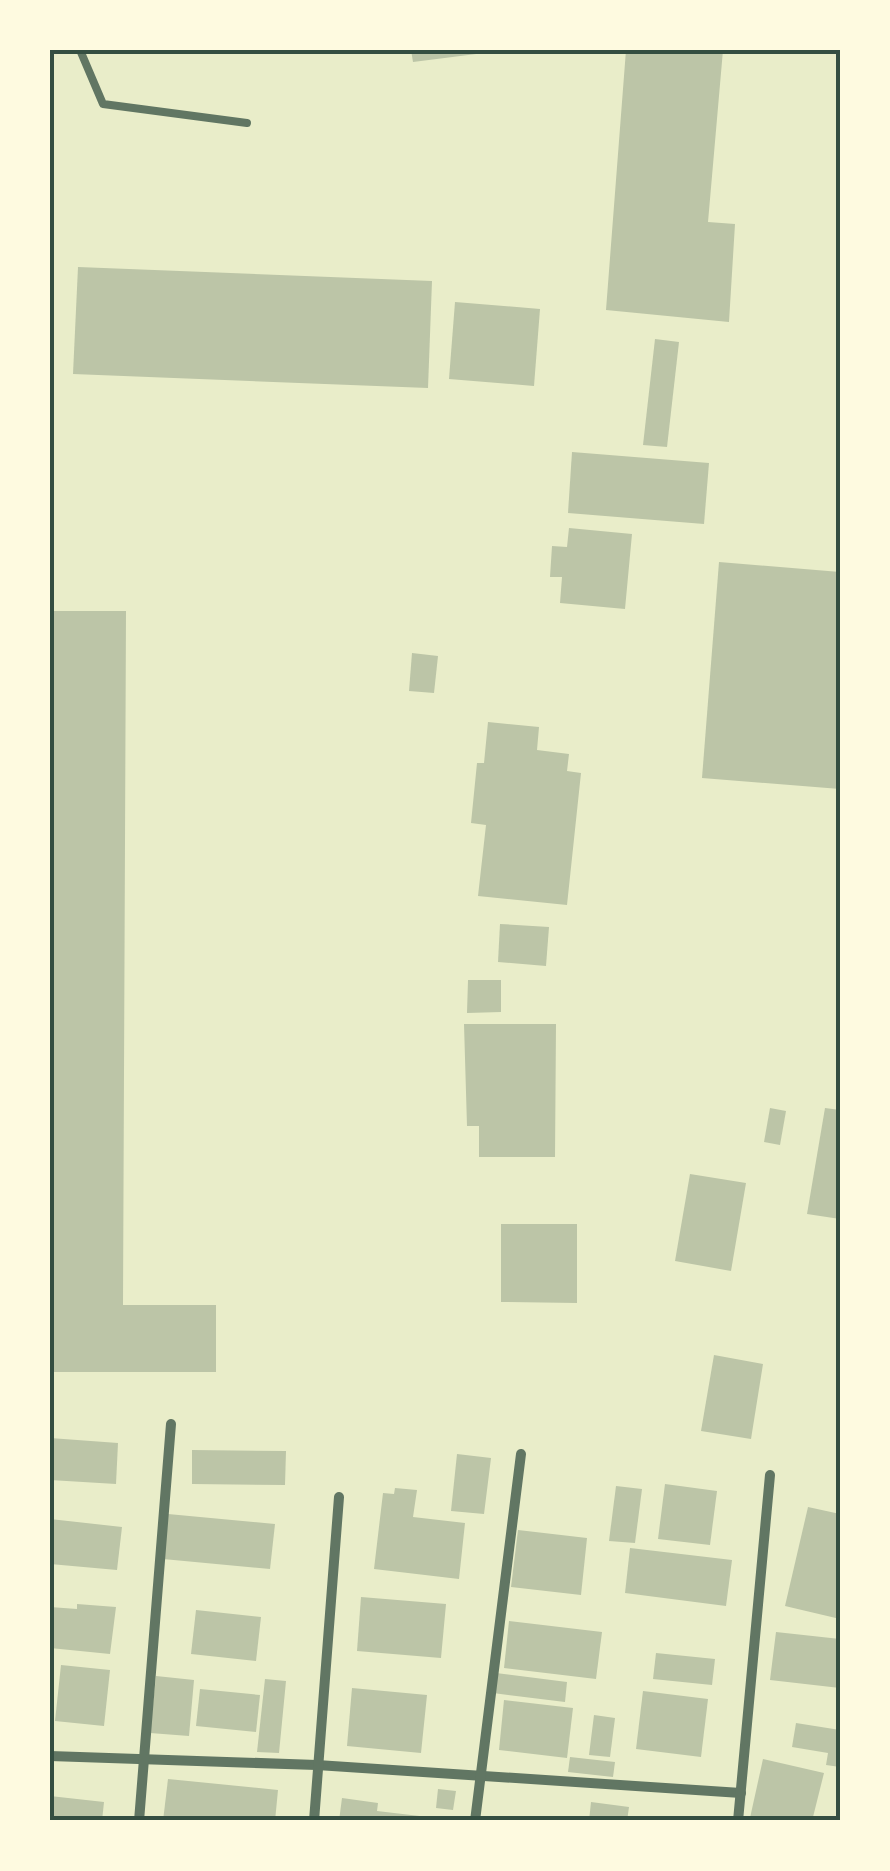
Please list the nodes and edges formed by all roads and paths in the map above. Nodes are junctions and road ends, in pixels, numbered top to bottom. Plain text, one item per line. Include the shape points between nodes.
1 (80, 50) edge
2 (247, 123) dead end
3 (171, 1424) dead end
4 (521, 1454) dead end
5 (770, 1475) dead end
6 (339, 1497) dead end
7 (50, 1756) edge
8 (142, 1759) junction
9 (318, 1766) junction
10 (481, 1775) junction
11 (741, 1793) junction
12 (139, 1821) edge
13 (314, 1821) edge
14 (475, 1821) edge
15 (738, 1821) edge

1 - 2 lane via 102,104
3 - 8 street
4 - 10 street
5 - 11 street
6 - 9 street
7 - 8 street
8 - 9 street
8 - 12 street
9 - 10 street
9 - 13 street
10 - 11 street
10 - 14 street
11 - 15 street

